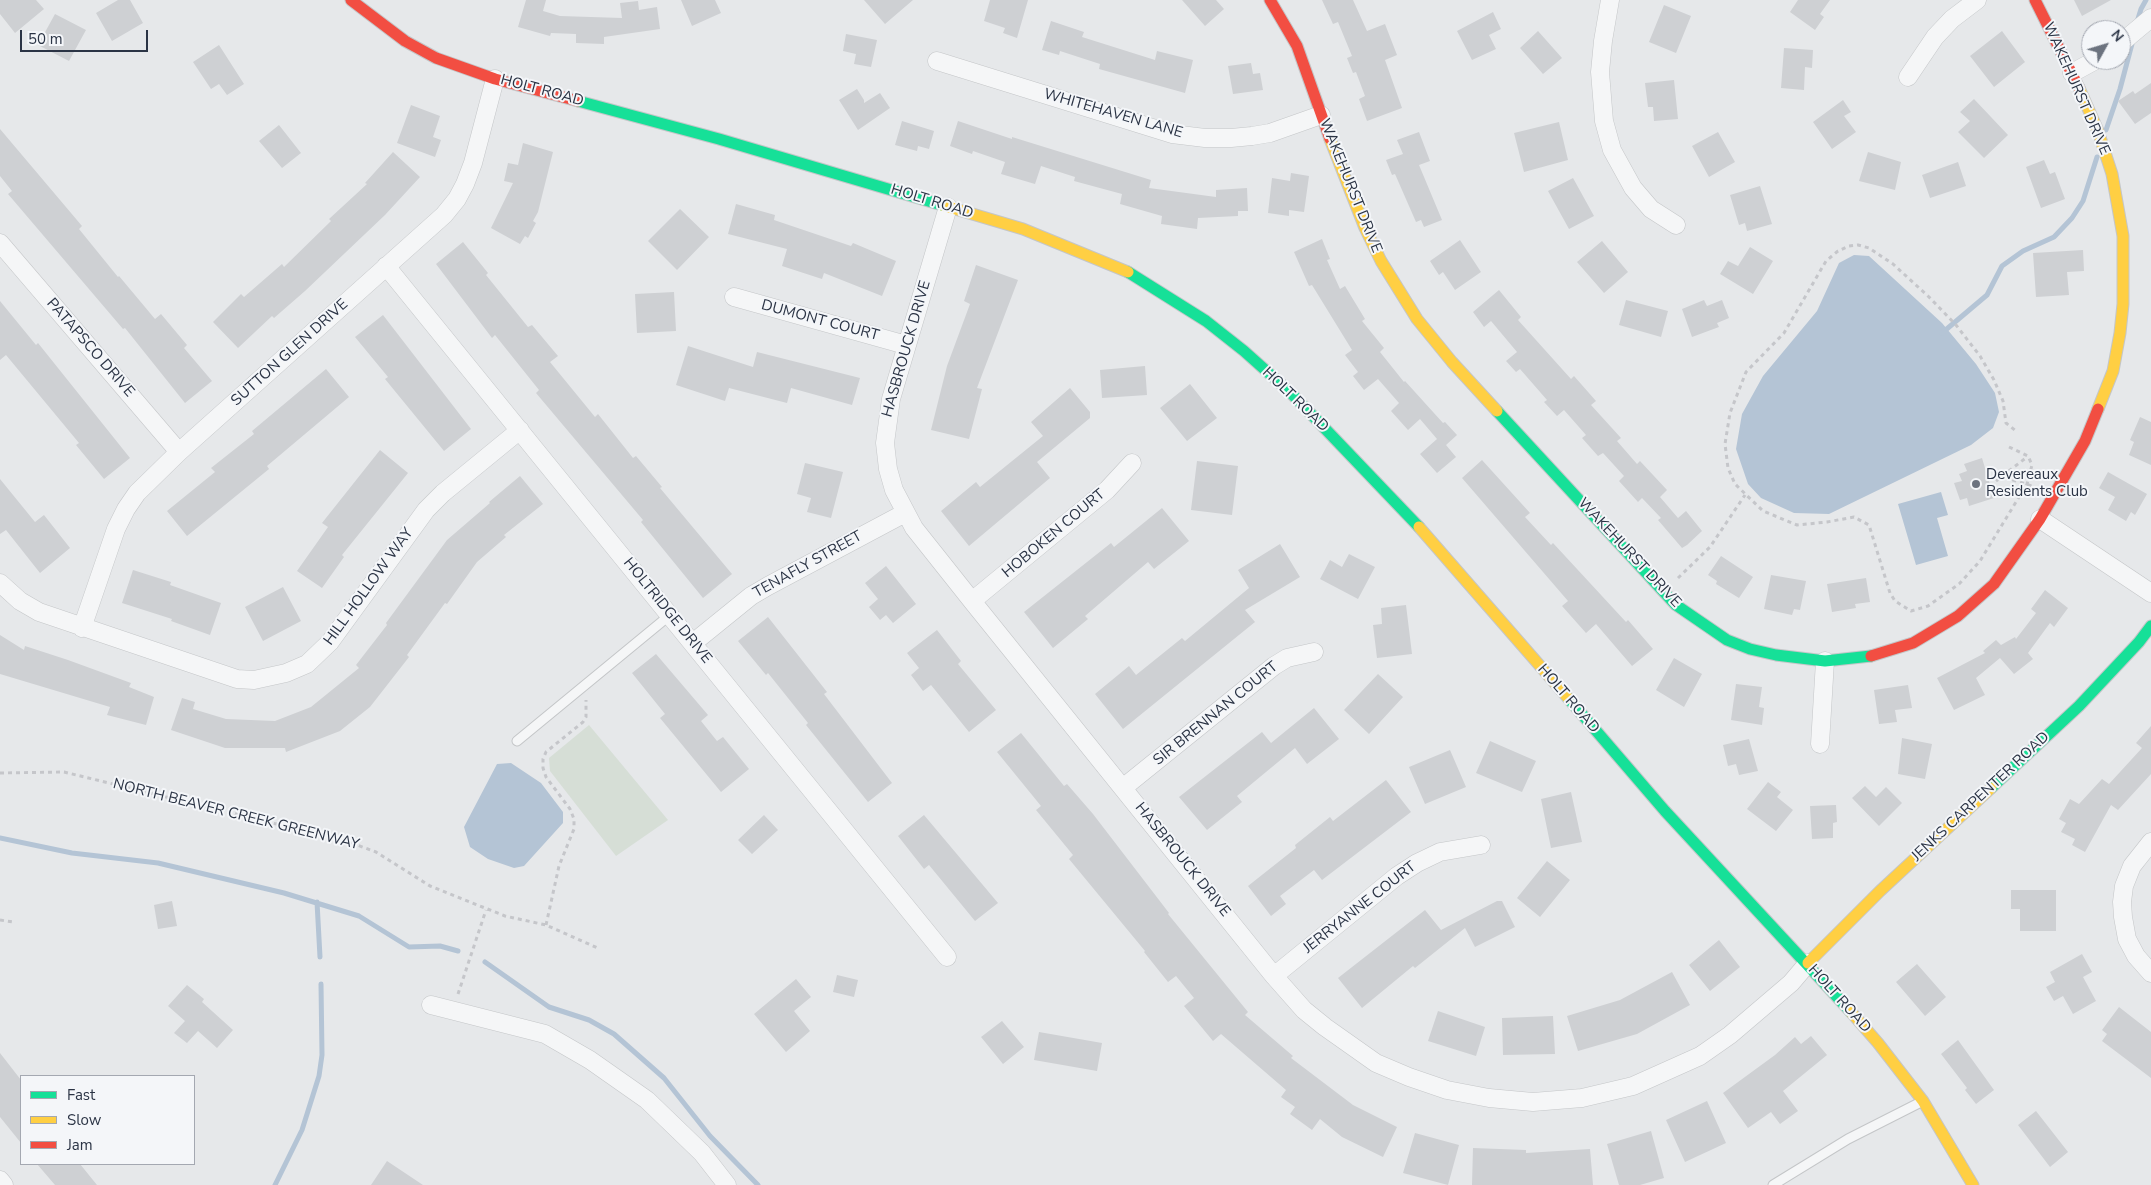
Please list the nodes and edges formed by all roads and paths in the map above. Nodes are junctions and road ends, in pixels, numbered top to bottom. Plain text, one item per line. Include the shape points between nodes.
1 (351, 0) edge
2 (1270, 0) edge
3 (1609, 0) edge
4 (1977, 0) edge
5 (2035, 0) edge
6 (2151, 18) edge
7 (2131, 35) edge
8 (937, 61) dead end
9 (2081, 68) edge
10 (2072, 73) junction
11 (1908, 78) dead end
12 (495, 79) junction
13 (1321, 115) junction
14 (948, 206) junction
15 (1676, 225) dead end
16 (0, 243) edge
17 (386, 266) junction
18 (734, 297) dead end
19 (906, 345) junction
20 (520, 430) junction
21 (2016, 431) dead end
22 (2009, 447) dead end
23 (179, 452) junction
24 (2028, 456) junction
25 (1132, 463) dead end
26 (2006, 475) junction
27 (1996, 481) dead end
28 (2027, 484) junction
29 (2044, 491) dead end
30 (1745, 495) junction
31 (905, 513) junction
32 (2040, 519) junction
33 (0, 583) edge
34 (1664, 592) junction
35 (2151, 593) edge
36 (972, 601) junction
37 (670, 615) junction
38 (2151, 626) edge
39 (82, 628) junction
40 (693, 643) junction
41 (1314, 652) dead end
42 (1826, 661) junction
43 (589, 694) dead end
44 (518, 741) dead end
45 (1820, 744) dead end
46 (0, 773) edge
47 (1124, 787) junction
48 (2151, 842) edge
49 (1481, 845) dead end
50 (486, 910) junction
51 (0, 920) edge
52 (13, 922) dead end
53 (546, 925) junction
54 (600, 950) dead end
55 (947, 957) dead end
56 (1808, 964) junction
57 (2151, 973) edge
58 (1274, 976) junction
59 (432, 1005) dead end
60 (453, 1010) junction
61 (1923, 1100) junction
62 (0, 1180) edge
63 (4, 1185) edge
64 (728, 1185) edge
65 (1774, 1185) edge
66 (1973, 1185) edge

1 - 12 street, HOLT ROAD via 405,41 436,58
2 - 13 street, WAKEHURST DRIVE via 1297,46
3 - 15 street via 1600,72 1604,121 1612,150 1633,188 1651,209
4 - 11 street via 1935,37
5 - 10 street, WAKEHURST DRIVE
6 - 7 street
8 - 13 street, WHITEHAVEN LANE via 1172,134 1205,138 1252,136
9 - 10 street
10 - 32 street, WAKEHURST DRIVE via 2098,132 2120,205 2124,236 2123,304 2113,371 2098,412
12 - 14 street, HOLT ROAD via 719,138
12 - 17 street, SUTTON GLEN DRIVE via 465,184 444,215
13 - 34 street, WAKEHURST DRIVE via 1365,228 1417,319 1452,362
14 - 19 street, HASBROUCK DRIVE
14 - 56 street, HOLT ROAD via 1023,229 1136,276 1206,321 1244,351 1291,393 1407,513 1665,811
16 - 23 street, PATAPSCO DRIVE
17 - 20 street, HOLTRIDGE DRIVE
17 - 23 street, SUTTON GLEN DRIVE
18 - 19 street, DUMONT COURT
19 - 31 street, HASBROUCK DRIVE via 891,399 885,443 894,490
20 - 37 street, HOLTRIDGE DRIVE
20 - 39 street, HILL HOLLOW WAY via 426,510 330,642 319,655 297,669 270,678 237,679
21 - 30 path via 2006,423 1994,380 1956,325 1929,296 1881,256 1858,245 1849,246 1826,261 1784,333 1746,372 1730,413 1725,444 1728,468 1735,484
22 - 24 path
23 - 39 street, SUTTON GLEN DRIVE via 143,486 126,509
24 - 26 path
24 - 28 path via 2032,465
25 - 36 street, HOBOKEN COURT via 1107,490
26 - 27 path
26 - 28 path
28 - 29 path
28 - 30 path via 1980,561 1959,584 1928,606 1911,612 1890,593 1869,525 1861,519 1854,517 1797,524 1763,511
30 - 34 path via 1710,547
31 - 36 street, HASBROUCK DRIVE
31 - 40 street, TENAFLY STREET via 751,596
32 - 35 street
32 - 42 street, WAKEHURST DRIVE via 1994,584 1958,616 1914,643 1894,650 1873,656
33 - 39 street, HILL HOLLOW WAY via 20,601 40,612
34 - 42 street, WAKEHURST DRIVE via 1676,605 1727,640 1776,655
36 - 47 street, HASBROUCK DRIVE
37 - 40 street, HOLTRIDGE DRIVE
37 - 44 lane
38 - 56 street, JENKS CARPENTER ROAD via 2078,706 1880,891
40 - 55 street, HOLTRIDGE DRIVE
41 - 47 street, SIR BRENNAN COURT via 1287,658 1274,666
42 - 45 street
43 - 53 path via 583,722 546,752 543,759 546,776 574,819 574,829 559,866
46 - 50 path, NORTH BEAVER CREEK GREENWAY via 64,772 346,841 376,852 430,886
47 - 58 street, HASBROUCK DRIVE
48 - 57 street via 2132,866 2122,902 2127,939
49 - 58 street, JERRYANNE COURT via 1440,852 1417,863
50 - 53 path, NORTH BEAVER CREEK GREENWAY
50 - 60 path
51 - 52 path
53 - 54 path, NORTH BEAVER CREEK GREENWAY
56 - 58 street, HASBROUCK DRIVE via 1730,1036 1685,1064 1624,1088 1582,1098 1533,1102 1447,1090 1376,1063 1304,1010
56 - 61 street, HOLT ROAD
59 - 60 street
60 - 64 street via 545,1034 590,1060 648,1100 702,1153
61 - 65 lane via 1848,1139
61 - 66 street, HOLT ROAD
62 - 63 street

